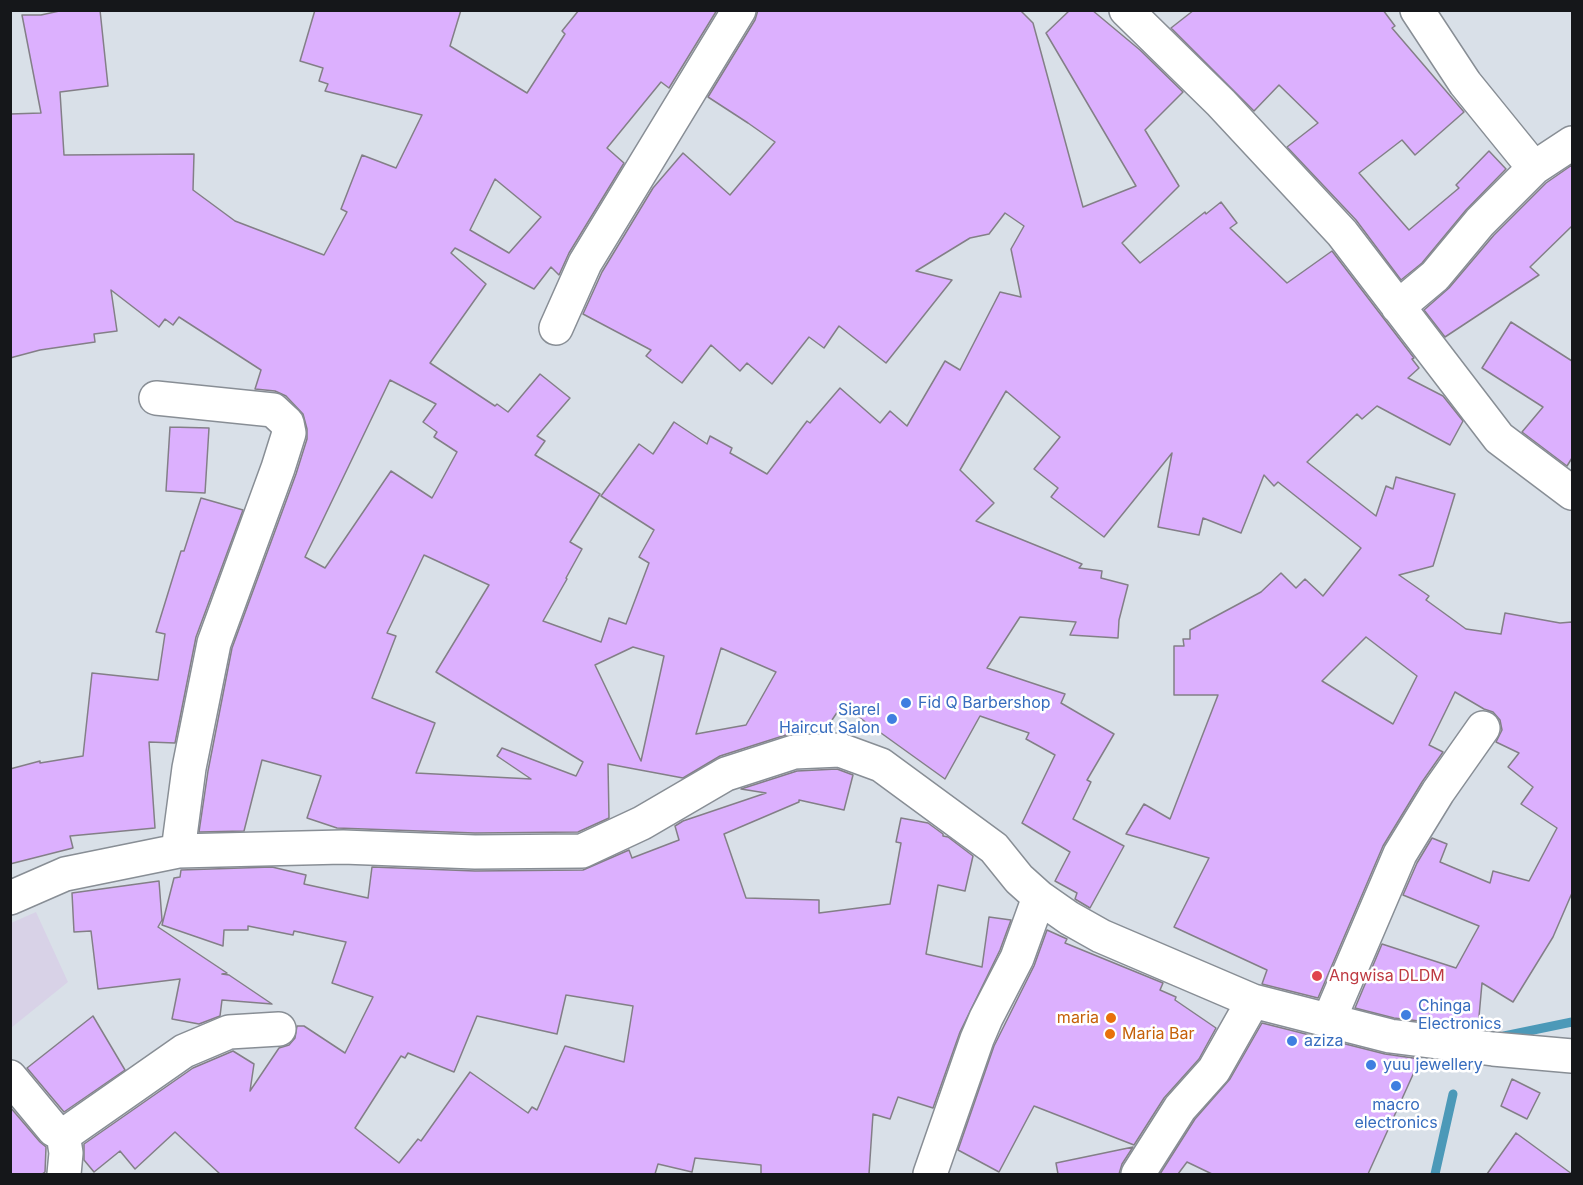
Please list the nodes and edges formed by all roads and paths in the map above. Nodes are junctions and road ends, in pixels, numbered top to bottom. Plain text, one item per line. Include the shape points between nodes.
1 (739, 10) edge
2 (1126, 10) edge
3 (1417, 10) edge
4 (1572, 143) edge
5 (1534, 168) junction
6 (1398, 307) junction
7 (556, 328) dead end
8 (156, 398) dead end
9 (1572, 493) edge
10 (1483, 729) dead end
11 (178, 851) junction
12 (1039, 897) junction
13 (10, 898) edge
14 (1254, 1001) junction
15 (1329, 1020) junction
16 (279, 1029) dead end
17 (1572, 1056) edge
18 (10, 1077) edge
19 (63, 1134) junction
20 (64, 1174) edge
21 (930, 1174) edge
22 (1138, 1174) edge

1 - 7 street via 585,263
2 - 6 street via 1291,177 1342,233
3 - 5 street via 1465,83
4 - 5 street
5 - 6 street via 1480,222 1435,276
6 - 9 street via 1499,438
8 - 11 street via 273,410 288,423 289,433 214,643 189,768
10 - 15 street via 1400,854
11 - 12 street via 343,847 582,851 642,823 726,774 794,752 840,750 881,765 994,848
11 - 13 street via 65,874
12 - 14 street via 1101,936
12 - 21 street via 1017,958 977,1039
14 - 15 street
14 - 22 street via 1214,1070 1180,1108
15 - 17 street via 1390,1036
16 - 19 street via 230,1032 184,1051
18 - 19 street via 54,1130
19 - 20 street

